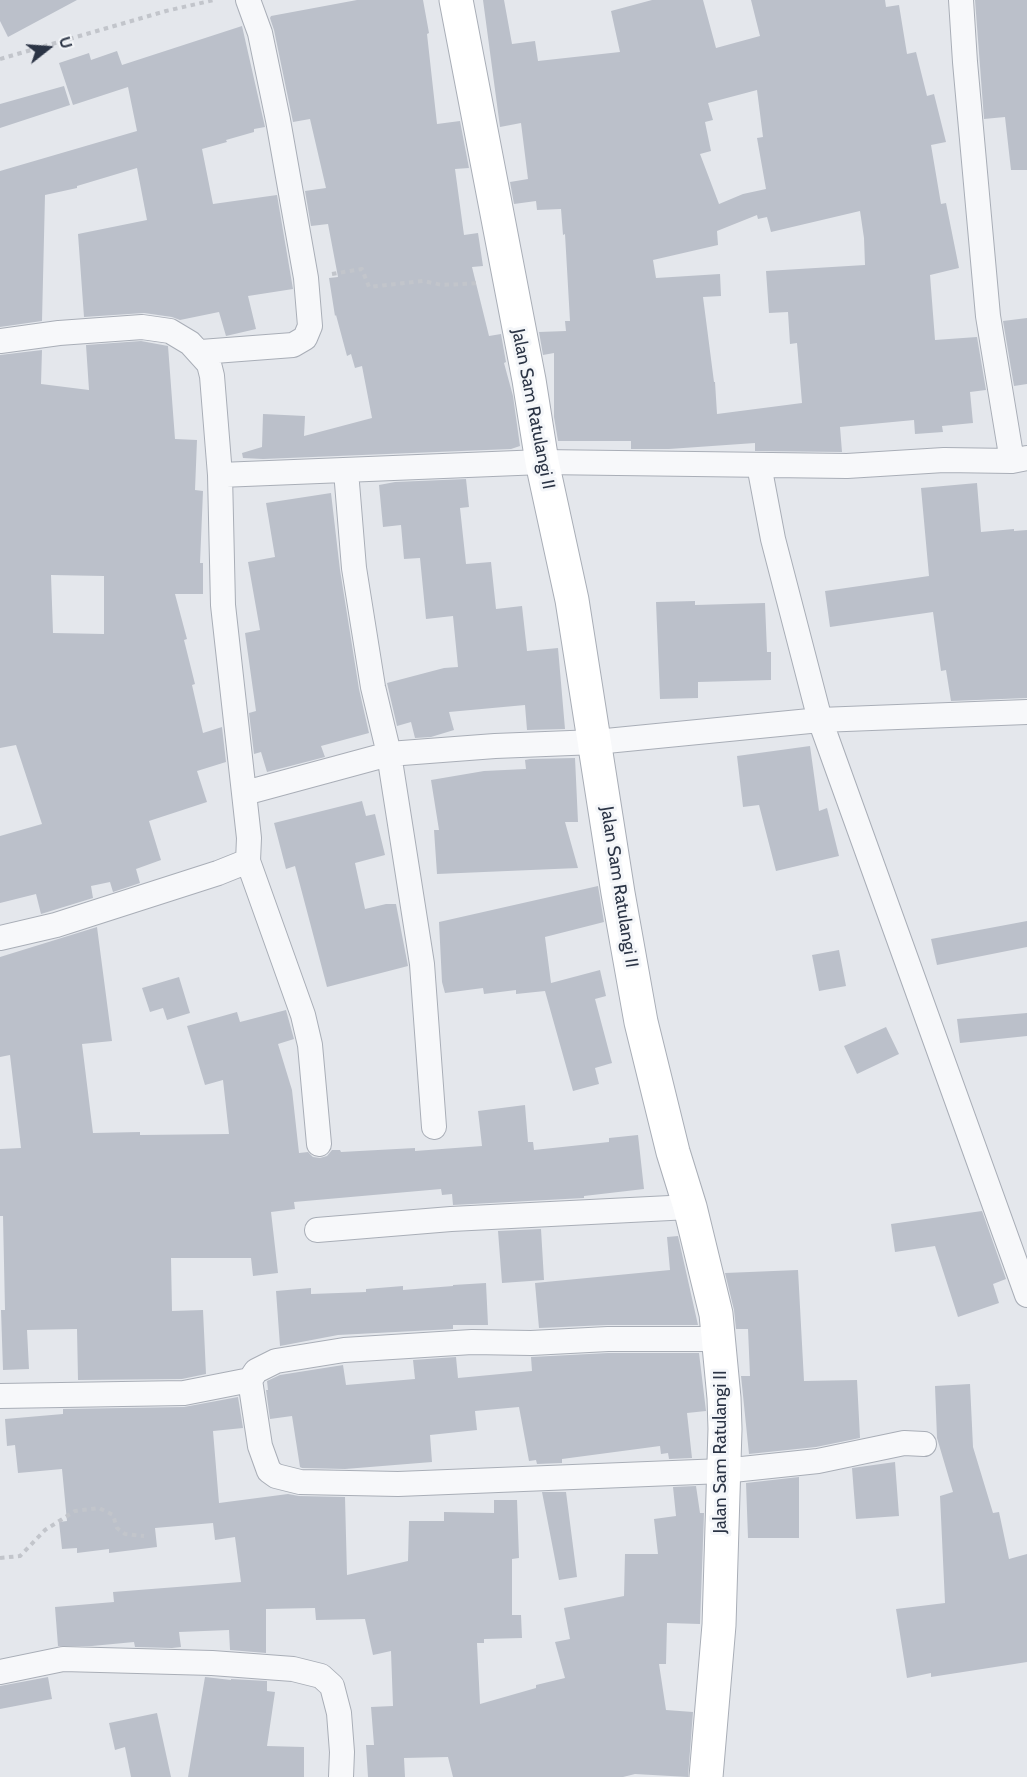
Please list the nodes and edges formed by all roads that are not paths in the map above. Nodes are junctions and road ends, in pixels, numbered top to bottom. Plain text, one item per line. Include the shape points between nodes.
1 (248, 0) edge
2 (456, 0) edge
3 (961, 0) edge
4 (0, 341) edge
5 (201, 352) junction
6 (1019, 460) edge
7 (542, 462) junction
8 (759, 465) junction
9 (346, 471) junction
10 (220, 475) junction
11 (1027, 712) edge
12 (820, 720) junction
13 (596, 742) junction
14 (389, 754) junction
15 (245, 793) junction
16 (249, 861) junction
17 (0, 938) edge
18 (434, 1127) dead end
19 (319, 1144) dead end
20 (690, 1207) junction
21 (317, 1230) dead end
22 (1026, 1285) edge
23 (719, 1339) junction
24 (250, 1380) junction
25 (0, 1396) edge
26 (924, 1444) dead end
27 (723, 1471) junction
28 (0, 1672) edge
29 (340, 1777) edge
30 (706, 1777) edge

1 - 5 street via 260,33 278,120 306,278 310,326 305,338 293,345
2 - 7 street, Jalan Sam Ratulangi II
3 - 6 street via 988,316
4 - 5 street via 142,327 170,331
5 - 10 street via 212,376
6 - 8 street
7 - 8 street
7 - 9 street
7 - 13 street, Jalan Sam Ratulangi II via 573,600
8 - 12 street via 773,539
9 - 10 street
9 - 14 street via 354,568 373,687
10 - 15 street via 223,605
11 - 12 street
12 - 13 street
12 - 22 street via 984,1180
13 - 14 street
13 - 20 street, Jalan Sam Ratulangi II via 641,1022
14 - 15 street
14 - 18 street via 422,964
15 - 16 street
16 - 17 street via 56,925
16 - 19 street via 303,1015 310,1045
20 - 21 street
20 - 23 street, Jalan Sam Ratulangi II
23 - 24 street via 472,1342 344,1350 276,1361 256,1371
23 - 27 street, Jalan Sam Ratulangi II via 724,1398
24 - 25 street via 184,1393
24 - 27 street via 260,1446 269,1471 286,1480 399,1485
26 - 27 street via 904,1443 818,1461
27 - 30 street, Jalan Sam Ratulangi II via 718,1625
28 - 29 street via 63,1659 212,1663 293,1669 321,1676 332,1686 339,1713

